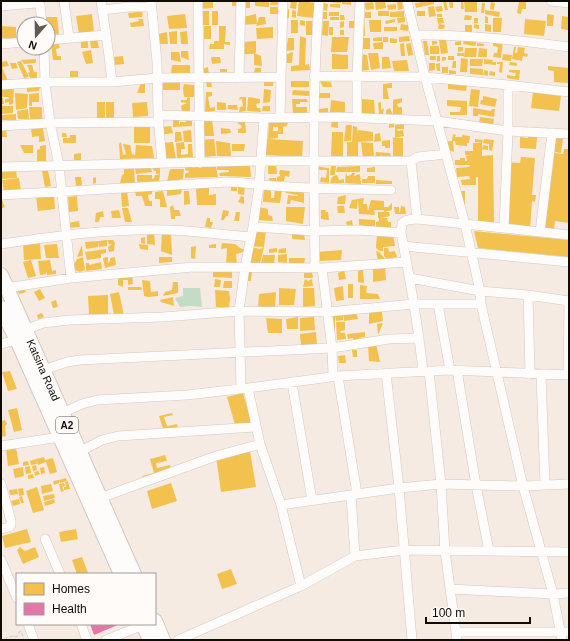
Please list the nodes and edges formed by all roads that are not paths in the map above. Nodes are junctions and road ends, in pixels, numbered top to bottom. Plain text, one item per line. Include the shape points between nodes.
1 (64, 1) edge
2 (198, 1) edge
3 (241, 1) edge
4 (282, 1) edge
5 (319, 1) edge
6 (360, 1) edge
7 (407, 1) edge
8 (551, 1) edge
9 (569, 3) edge
10 (151, 4) edge
11 (101, 5) edge
12 (1, 6) edge
13 (41, 16) edge
14 (106, 35) junction
15 (415, 35) junction
16 (69, 38) junction
17 (56, 39) edge
18 (16, 43) edge
19 (1, 44) edge
20 (569, 46) edge
21 (44, 56) edge
22 (314, 76) junction
23 (357, 76) junction
24 (281, 77) junction
25 (425, 77) junction
26 (157, 78) junction
27 (200, 78) junction
28 (239, 78) junction
29 (45, 82) junction
30 (112, 82) junction
31 (1, 85) edge
32 (508, 85) junction
33 (569, 92) edge
34 (200, 116) junction
35 (159, 118) junction
36 (264, 118) junction
37 (280, 118) junction
38 (313, 118) junction
39 (357, 118) junction
40 (437, 121) junction
41 (50, 123) junction
42 (1, 126) edge
43 (508, 131) junction
44 (552, 133) junction
45 (569, 134) edge
46 (446, 154) junction
47 (261, 161) junction
48 (411, 161) junction
49 (313, 162) junction
50 (162, 163) junction
51 (200, 163) junction
52 (59, 166) junction
53 (1, 167) edge
54 (259, 186) junction
55 (313, 189) junction
56 (391, 190) dead end
57 (62, 192) junction
58 (1, 195) edge
59 (417, 219) junction
60 (465, 224) junction
61 (253, 227) junction
62 (504, 228) junction
63 (314, 231) junction
64 (540, 232) junction
65 (401, 233) junction
66 (66, 235) junction
67 (569, 235) edge
68 (251, 237) junction
69 (1, 244) edge
70 (403, 246) junction
71 (470, 252) junction
72 (407, 262) junction
73 (569, 262) edge
74 (245, 267) junction
75 (318, 268) junction
76 (71, 278) junction
77 (410, 278) junction
78 (4, 282) edge
79 (480, 291) junction
80 (528, 295) junction
81 (569, 301) edge
82 (414, 304) junction
83 (438, 304) junction
84 (481, 304) junction
85 (1, 308) edge
86 (239, 311) junction
87 (327, 312) junction
88 (21, 335) junction
89 (419, 338) junction
90 (1, 344) edge
91 (332, 348) junction
92 (240, 352) junction
93 (43, 370) junction
94 (454, 370) junction
95 (426, 371) junction
96 (497, 372) junction
97 (386, 373) junction
98 (530, 374) junction
99 (541, 374) junction
100 (568, 375) edge
101 (335, 376) junction
102 (292, 382) junction
103 (245, 389) junction
104 (62, 413) junction
105 (255, 427) junction
106 (60, 437) junction
107 (260, 444) junction
108 (1, 446) edge
109 (79, 452) junction
110 (441, 484) junction
111 (569, 484) edge
112 (476, 485) junction
113 (545, 485) junction
114 (523, 486) junction
115 (1, 487) edge
116 (399, 488) junction
117 (354, 494) junction
118 (100, 498) junction
119 (312, 500) junction
120 (281, 505) junction
121 (1, 529) edge
122 (45, 539) dead end
123 (404, 550) junction
124 (445, 551) junction
125 (489, 551) junction
126 (542, 552) junction
127 (569, 552) edge
128 (355, 556) junction
129 (1, 560) edge
130 (60, 573) edge
131 (121, 573) edge
132 (134, 573) edge
133 (300, 586) junction
134 (450, 589) junction
135 (569, 593) edge
136 (553, 594) junction
137 (16, 596) edge
138 (156, 623) edge
139 (28, 625) edge
140 (81, 625) edge
141 (141, 625) edge
142 (143, 625) edge
143 (564, 634) edge
144 (457, 636) edge
145 (34, 640) edge
146 (87, 640) edge
147 (106, 640) edge
148 (150, 640) edge
149 (163, 640) edge
150 (178, 640) edge
151 (412, 640) edge

1 - 16 street
2 - 27 street
3 - 28 street
4 - 24 street
5 - 22 street
6 - 23 street
7 - 15 street
8 - 9 street
10 - 11 street via 128,7
10 - 26 street
11 - 14 street
12 - 13 street via 36,3 40,4
14 - 16 street
14 - 30 street
15 - 20 street via 461,36
15 - 25 street
16 - 17 street
18 - 19 street
21 - 29 street
22 - 23 street
22 - 38 street
23 - 25 street
23 - 39 street
24 - 28 street
24 - 37 street
25 - 32 street
25 - 40 street
26 - 27 street
26 - 30 street
26 - 35 street
27 - 28 street
27 - 34 street
29 - 30 street
29 - 31 street
29 - 41 street
32 - 33 street
32 - 43 street
34 - 35 street
34 - 36 street
34 - 51 street
35 - 41 street
35 - 50 street
36 - 37 street
36 - 47 street
37 - 38 street
38 - 39 street
38 - 49 street
39 - 40 street
40 - 43 street
40 - 46 street
41 - 42 street
41 - 52 street
43 - 44 street
43 - 62 street
44 - 45 street
44 - 64 street
46 - 48 street via 418,157
46 - 60 street
47 - 49 street
47 - 51 street
47 - 54 street
48 - 49 street
48 - 59 street
49 - 55 street
50 - 51 street
50 - 52 street
52 - 53 street
52 - 57 street
54 - 55 street
54 - 57 street via 244,182 228,182
54 - 61 street
55 - 56 street
55 - 63 street
57 - 58 street
57 - 66 street
59 - 60 street
59 - 65 street via 402,222
60 - 62 street
60 - 71 street
61 - 63 street
61 - 68 street
62 - 64 street
63 - 65 street via 359,230
63 - 75 street
64 - 67 street
65 - 70 street
66 - 68 street via 170,230
66 - 69 street
66 - 76 street
68 - 74 street
70 - 71 street
70 - 72 street
71 - 73 street
71 - 79 street
72 - 75 street
72 - 77 street
74 - 75 street
74 - 76 street via 193,266
74 - 86 street
75 - 87 street
76 - 78 street
77 - 79 street
77 - 82 street
78 - 88 highway, Katsina Road / A2
79 - 80 street
79 - 84 street
80 - 81 street
80 - 98 street
81 - 100 street
82 - 83 street
82 - 87 street
82 - 89 street
83 - 84 street
83 - 94 street
84 - 96 street
85 - 88 highway, Katsina Road / A2
86 - 87 street
86 - 88 street via 57,321 43,323
86 - 92 street
87 - 91 street
88 - 90 street
88 - 93 highway, Katsina Road / A2
88 - 106 highway, Katsina Road / A2
89 - 91 street via 389,339
89 - 95 street
91 - 92 street
91 - 101 street
92 - 93 street via 80,360
92 - 103 street
93 - 104 highway, Katsina Road / A2
94 - 95 street
94 - 96 street
94 - 112 street
95 - 97 street
95 - 110 street
96 - 98 street
96 - 114 street
97 - 101 street
97 - 116 street
98 - 99 street
99 - 100 street
99 - 113 street
101 - 102 street
101 - 117 street
102 - 103 street
102 - 119 street
103 - 104 street via 97,400
103 - 105 street
104 - 109 highway, Katsina Road / A2
105 - 107 street
105 - 109 street via 118,436 102,440
106 - 108 street
106 - 131 highway, Katsina Road / A2
107 - 118 street via 216,456
107 - 120 street
109 - 118 highway, Katsina Road / A2
110 - 112 street
110 - 116 street
110 - 124 street
111 - 113 street
112 - 114 street
112 - 125 street
113 - 114 street
114 - 126 street
115 - 121 street via 11,525
116 - 117 street
116 - 123 street
117 - 119 street
117 - 128 street
118 - 132 highway, Katsina Road / A2
119 - 120 street
120 - 133 street
122 - 130 street
123 - 124 street
123 - 128 street
123 - 151 street
124 - 125 street
124 - 134 street
125 - 126 street
126 - 127 street
126 - 136 street
128 - 133 street
129 - 137 street
133 - 150 street
134 - 136 street
134 - 144 street
135 - 136 street
136 - 143 street
138 - 149 highway
139 - 145 street
140 - 146 street
141 - 147 street
142 - 148 highway
143 - 144 street

